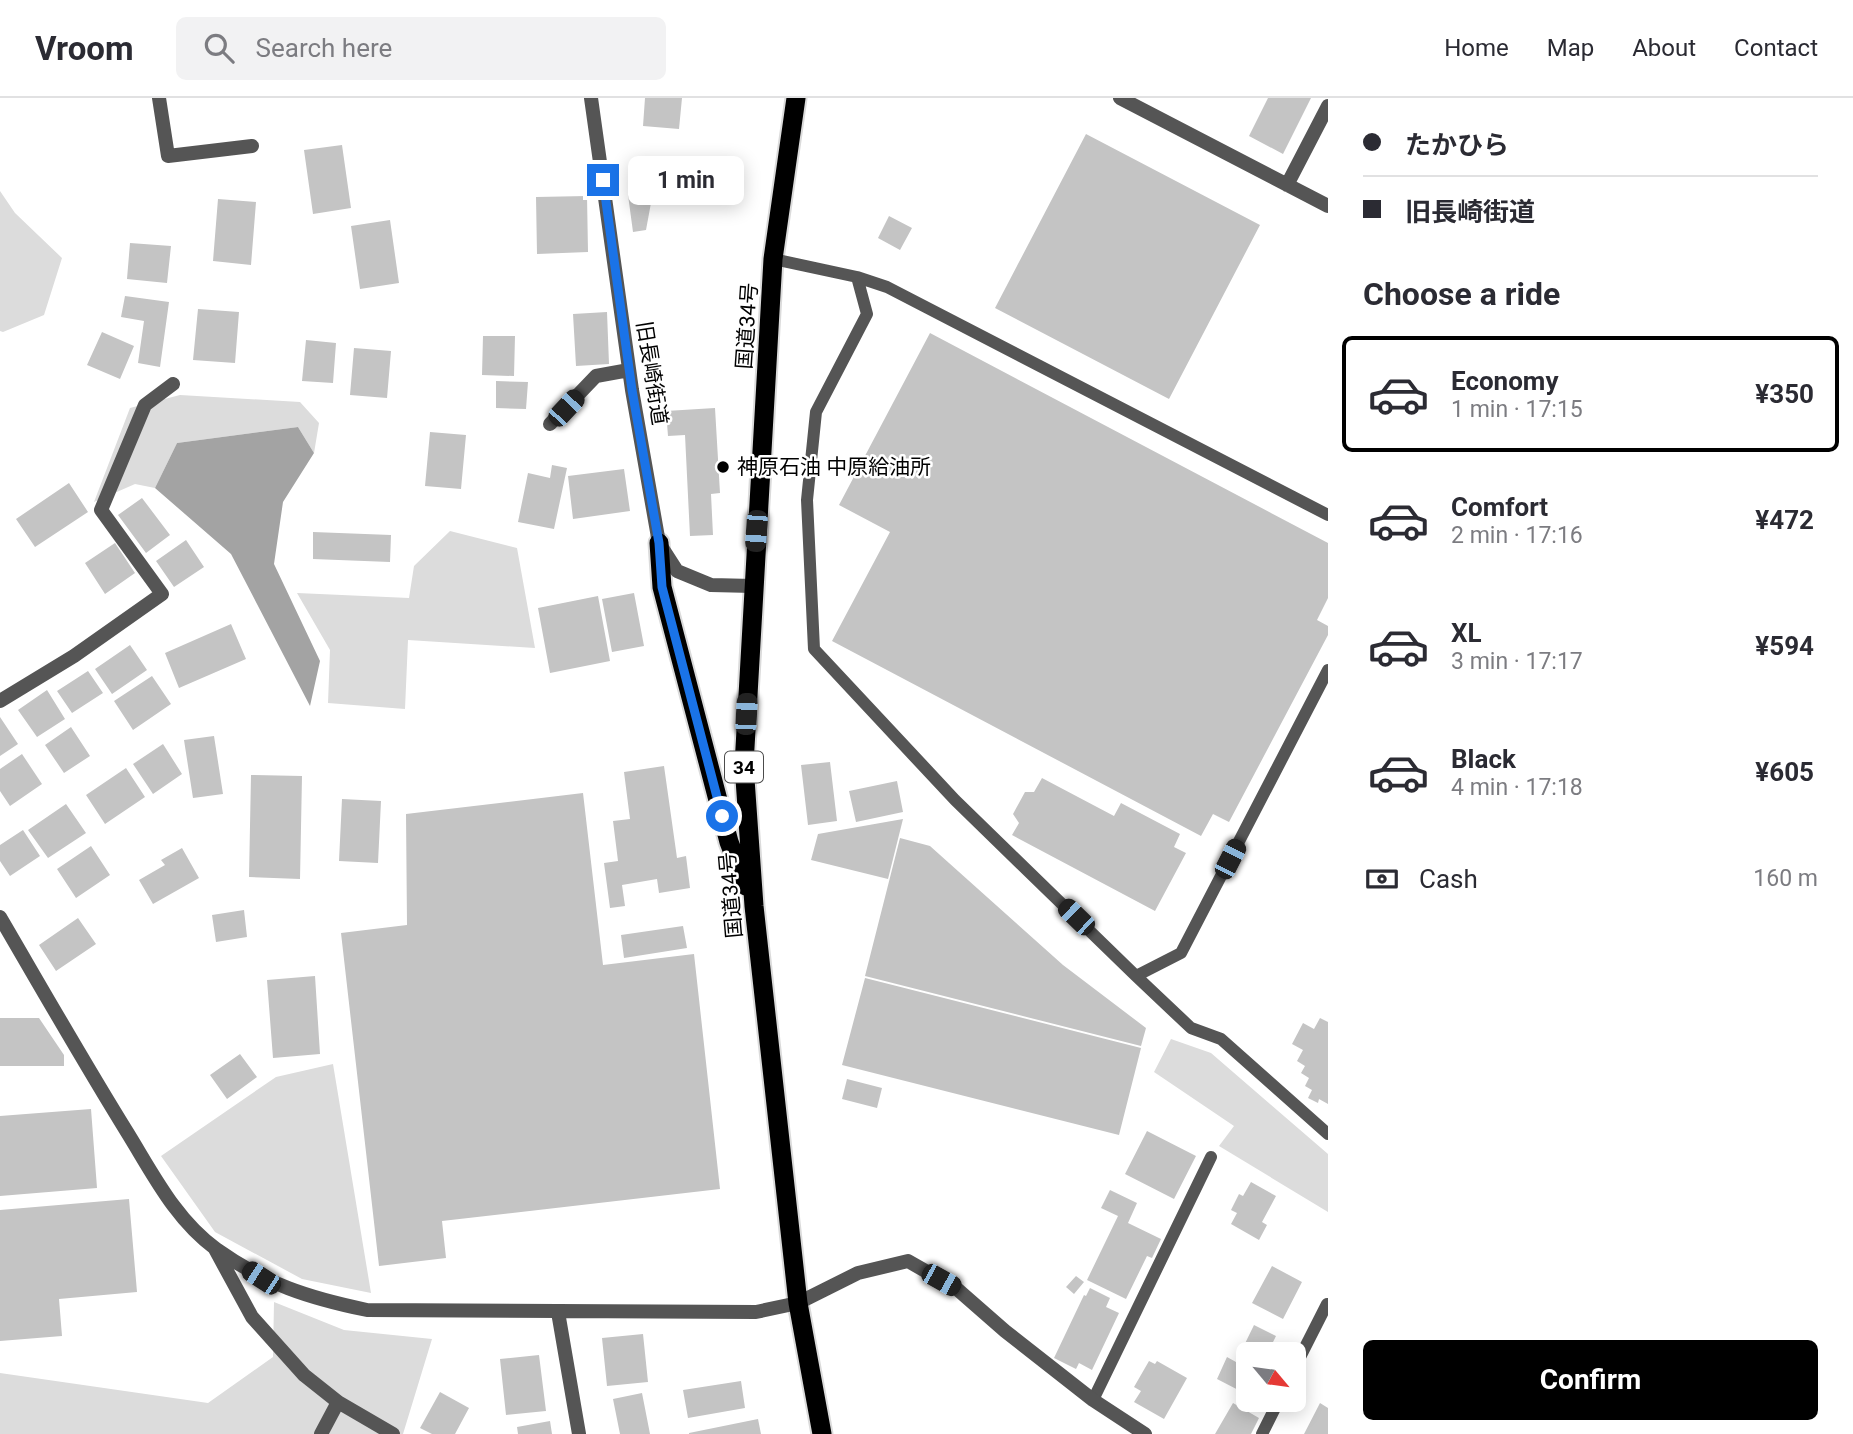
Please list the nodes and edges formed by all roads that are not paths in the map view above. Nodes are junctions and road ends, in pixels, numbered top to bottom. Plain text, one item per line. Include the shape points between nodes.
1 (159, 98) edge
2 (591, 98) edge
3 (796, 98) edge
4 (1120, 98) edge
5 (1328, 106) edge
6 (251, 146) dead end
7 (1287, 185) junction
8 (1328, 206) edge
9 (774, 259) junction
10 (857, 277) junction
11 (629, 370) junction
12 (173, 384) dead end
13 (550, 424) dead end
14 (1328, 515) edge
15 (659, 543) junction
16 (753, 586) junction
17 (1328, 670) edge
18 (0, 701) edge
19 (754, 906) junction
20 (0, 917) edge
21 (1136, 976) junction
22 (1328, 1134) edge
23 (1211, 1157) dead end
24 (215, 1248) junction
25 (798, 1303) junction
26 (1327, 1304) edge
27 (558, 1312) junction
28 (1306, 1345) edge
29 (1093, 1400) junction
30 (338, 1402) junction
31 (1273, 1412) edge
32 (321, 1434) edge
33 (393, 1434) edge
34 (579, 1434) edge
35 (822, 1434) edge
36 (1145, 1434) edge
37 (1262, 1434) edge

1 - 6 street via 168,156
2 - 11 street, 旧長崎街道
3 - 9 highway, 国道34号 / 34
4 - 7 street
5 - 7 street
7 - 8 street
9 - 10 lane
9 - 16 highway, 国道34号 / 34
10 - 14 lane via 887,287
10 - 21 lane via 867,314 816,412 807,500 814,649 956,800
11 - 13 street via 596,376
11 - 15 street, 旧長崎街道
12 - 18 street via 145,405 100,510 162,594
15 - 16 street, 旧長崎街道 via 677,571 711,585
15 - 19 highway via 665,600 729,842
16 - 19 highway, 国道34号 / 34 via 744,765
17 - 21 lane via 1181,953
19 - 25 highway, 国道34号 / 34
20 - 24 street via 176,1212
21 - 22 lane via 1191,1028 1221,1039
23 - 29 lane
24 - 27 street via 261,1278 319,1300 367,1310
24 - 30 street via 252,1317 304,1375
25 - 27 street via 756,1312
25 - 29 street via 858,1273 908,1261 957,1289
25 - 35 highway, 国道34号 / 34
26 - 28 lane
27 - 34 street
29 - 36 street
30 - 32 street
30 - 33 street
31 - 37 lane

